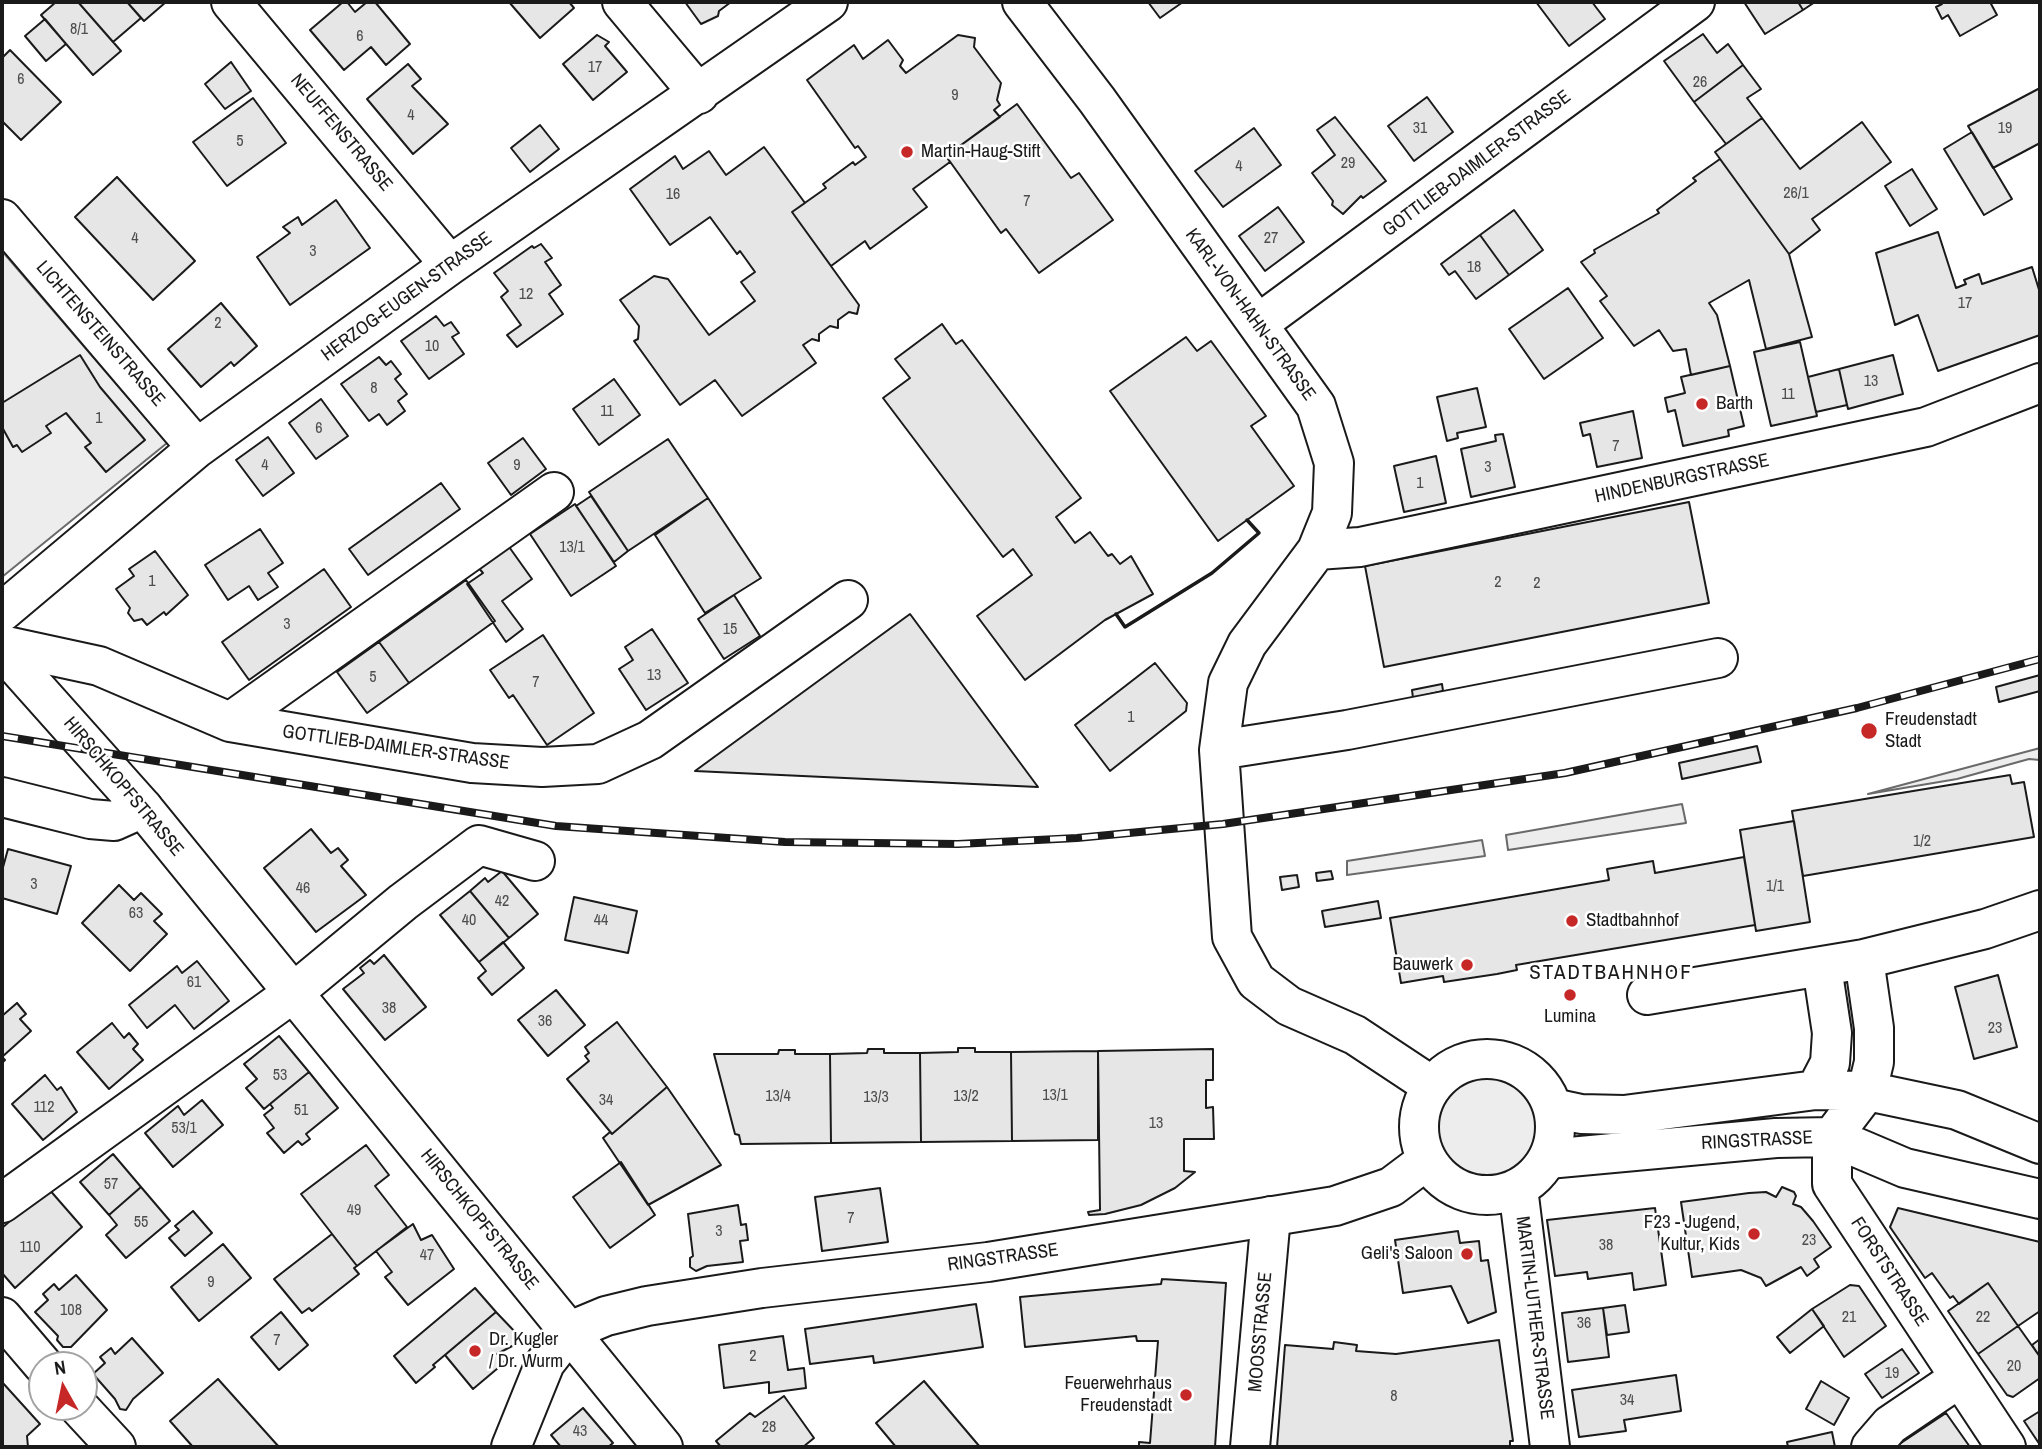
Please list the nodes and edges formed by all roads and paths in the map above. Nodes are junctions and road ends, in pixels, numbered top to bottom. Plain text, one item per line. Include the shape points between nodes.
1 (231, 2) edge
2 (622, 2) edge
3 (828, 2) edge
4 (1022, 2) edge
5 (1695, 2) edge
6 (699, 94) junction
7 (2, 219) edge
8 (450, 265) junction
9 (1258, 324) junction
10 (2040, 383) edge
11 (197, 448) junction
12 (554, 492) dead end
13 (1317, 550) junction
14 (848, 600) dead end
15 (2, 612) edge
16 (2, 647) edge
17 (1718, 658) dead end
18 (230, 722) junction
19 (1219, 750) junction
20 (2, 797) edge
21 (144, 808) junction
22 (535, 861) dead end
23 (2040, 910) edge
24 (1864, 960) junction
25 (1822, 967) junction
26 (293, 993) junction
27 (1647, 995) dead end
28 (1432, 1086) junction
29 (1816, 1090) junction
30 (1867, 1091) junction
31 (1553, 1108) junction
32 (1832, 1137) junction
33 (2040, 1144) edge
34 (1548, 1159) junction
35 (1427, 1160) junction
36 (1518, 1188) junction
37 (2040, 1199) edge
38 (2, 1203) edge
39 (1271, 1216) junction
40 (2, 1317) edge
41 (570, 1331) junction
42 (31, 1351) edge
43 (1958, 1378) junction
44 (92, 1421) edge
45 (116, 1447) edge
46 (511, 1447) edge
47 (663, 1447) edge
48 (1250, 1447) edge
49 (1550, 1447) edge
50 (1871, 1447) edge
51 (2006, 1447) edge

1 - 8 street, NEUFFENSTRASSE
2 - 6 street
3 - 6 street, HERZOG-EUGEN-STRASSE
4 - 9 street, KARL-VON-HAHN-STRASSE
5 - 9 street, GOTTLIEB-DAIMLER-STRASSE
6 - 8 street, HERZOG-EUGEN-STRASSE
7 - 11 street, LICHTENSTEINSTRASSE
8 - 11 street, HERZOG-EUGEN-STRASSE
9 - 13 street, KARL-VON-HAHN-STRASSE via 1316,406 1334,463 1332,513
10 - 13 street, HINDENBURGSTRASSE via 1926,426 1360,547
11 - 15 street, HERZOG-EUGEN-STRASSE
12 - 18 street
13 - 19 street, KARL-VON-HAHN-STRASSE via 1247,644 1228,683
14 - 18 street, GOTTLIEB-DAIMLER-STRASSE via 650,740 598,764 472,763
16 - 18 street, GOTTLIEB-DAIMLER-STRASSE via 99,666
16 - 21 street, HIRSCHKOPFSTRASSE
17 - 19 street via 1347,730
19 - 28 street, KARL-VON-HAHN-STRASSE via 1232,937 1256,981 1289,1006 1355,1035
20 - 21 street via 114,821
21 - 26 street, HIRSCHKOPFSTRASSE
22 - 26 street via 479,845
23 - 24 street
24 - 25 street
24 - 30 street via 1874,1028 1874,1062
25 - 27 street
25 - 29 street via 1832,1032 1830,1063
26 - 38 street
26 - 41 street, HIRSCHKOPFSTRASSE
28 - 31 street via 1467,1062 1489,1059 1529,1073
28 - 35 street via 1419,1122
29 - 30 street, RINGSTRASSE
29 - 31 street, RINGSTRASSE via 1624,1115
30 - 32 street
30 - 33 street, RINGSTRASSE via 1957,1110
31 - 34 street via 1554,1143
32 - 34 street, RINGSTRASSE
32 - 37 street, RINGSTRASSE via 1905,1168
32 - 43 street, FORSTSTRASSE via 1832,1184
34 - 36 street
35 - 36 street via 1440,1177 1467,1192 1498,1195
35 - 39 street, RINGSTRASSE via 1391,1187 1335,1206
36 - 49 street, MARTIN-LUTHER-STRASSE
39 - 41 street, RINGSTRASSE via 988,1262 647,1306
39 - 48 street, MOOSSTRASSE
40 - 42 street
41 - 46 street via 545,1363
41 - 47 street, HIRSCHKOPFSTRASSE
43 - 50 street via 1891,1425
43 - 51 street, FORSTSTRASSE
44 - 45 street

